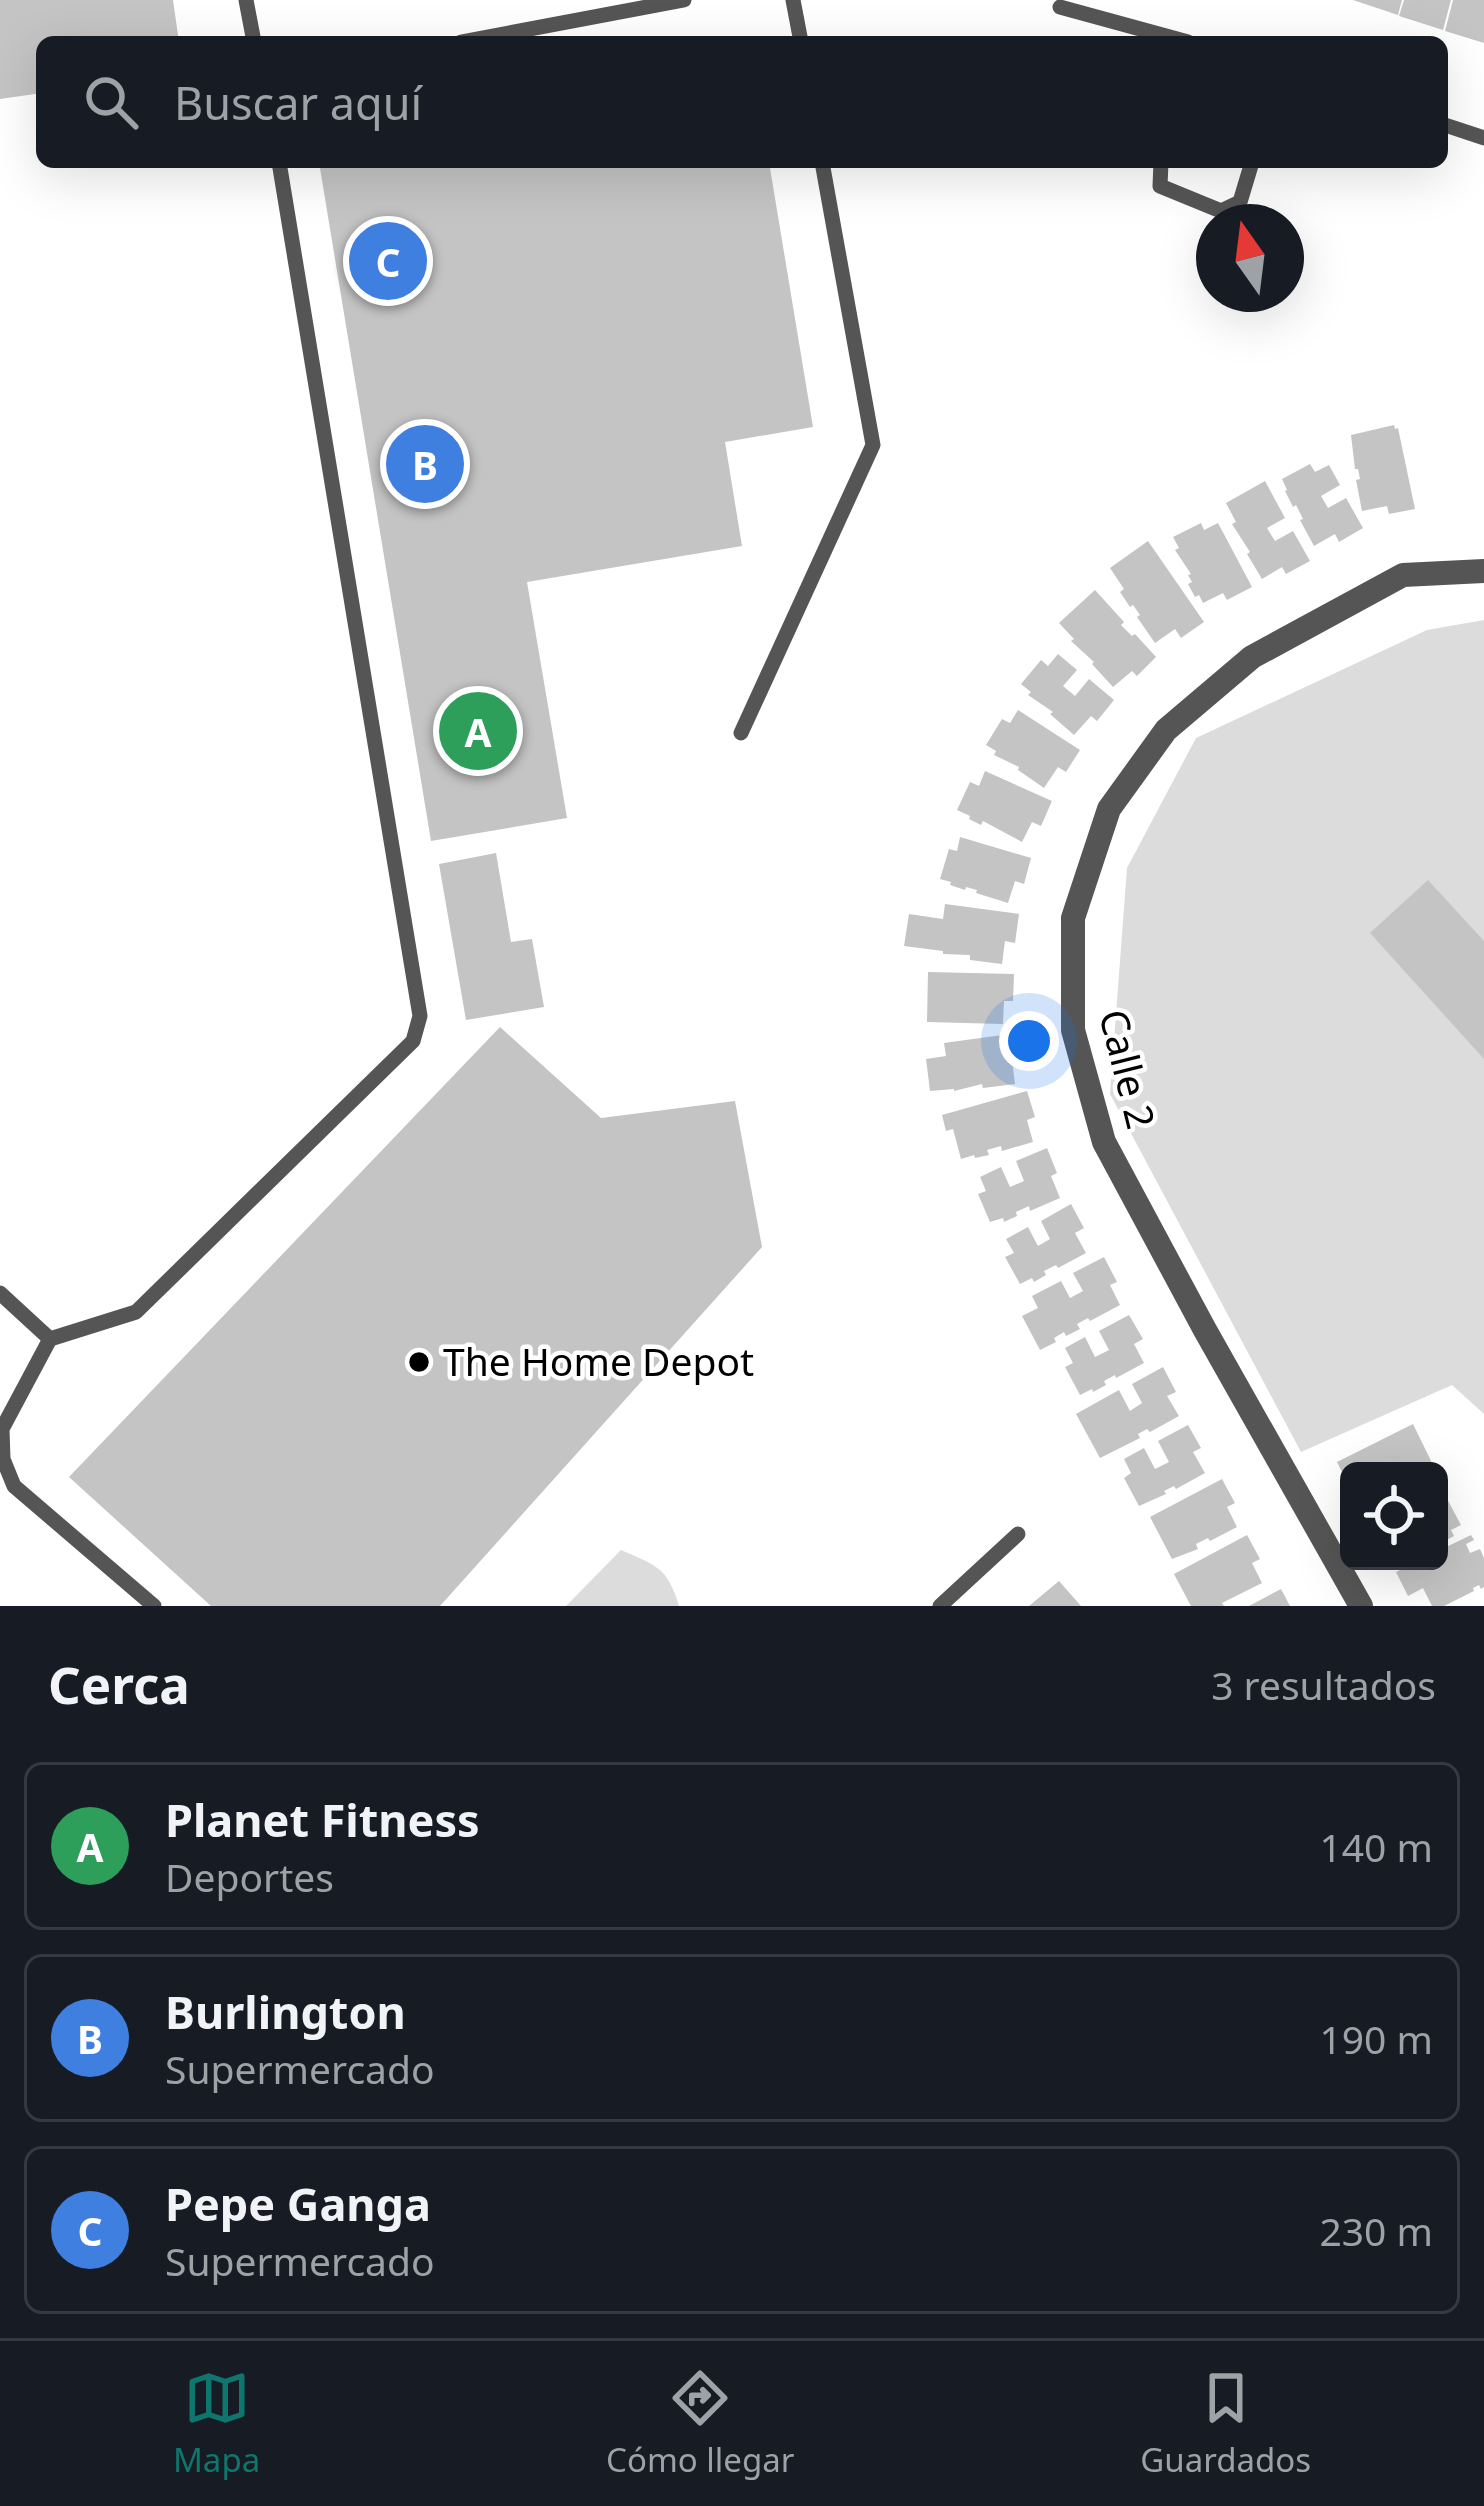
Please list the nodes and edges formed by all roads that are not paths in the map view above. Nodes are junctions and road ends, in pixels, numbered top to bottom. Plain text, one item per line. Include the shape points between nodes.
1 (246, 0) edge
2 (684, 0) edge
3 (793, 0) edge
4 (1060, 7) dead end
5 (253, 36) edge
6 (493, 36) edge
7 (800, 36) edge
8 (1166, 36) edge
9 (1448, 126) edge
10 (1484, 138) edge
11 (280, 168) edge
12 (823, 168) edge
13 (1161, 168) edge
14 (1250, 168) edge
15 (1484, 571) edge
16 (741, 733) dead end
17 (0, 1293) edge
18 (50, 1339) junction
19 (1018, 1534) dead end
20 (154, 1606) edge
21 (940, 1606) edge
22 (1361, 1606) edge

1 - 5 lane
2 - 6 lane
3 - 7 lane
4 - 8 lane
9 - 10 lane
11 - 18 lane via 420,1016 413,1041 136,1312
12 - 16 lane via 873,446
13 - 14 lane via 1160,186 1221,211 1240,202
15 - 22 street, Calle 2 via 1403,575 1252,657 1166,730 1109,809 1073,918 1073,1030 1104,1142
17 - 18 lane
18 - 20 lane via 2,1429 3,1460 14,1486
19 - 21 lane

